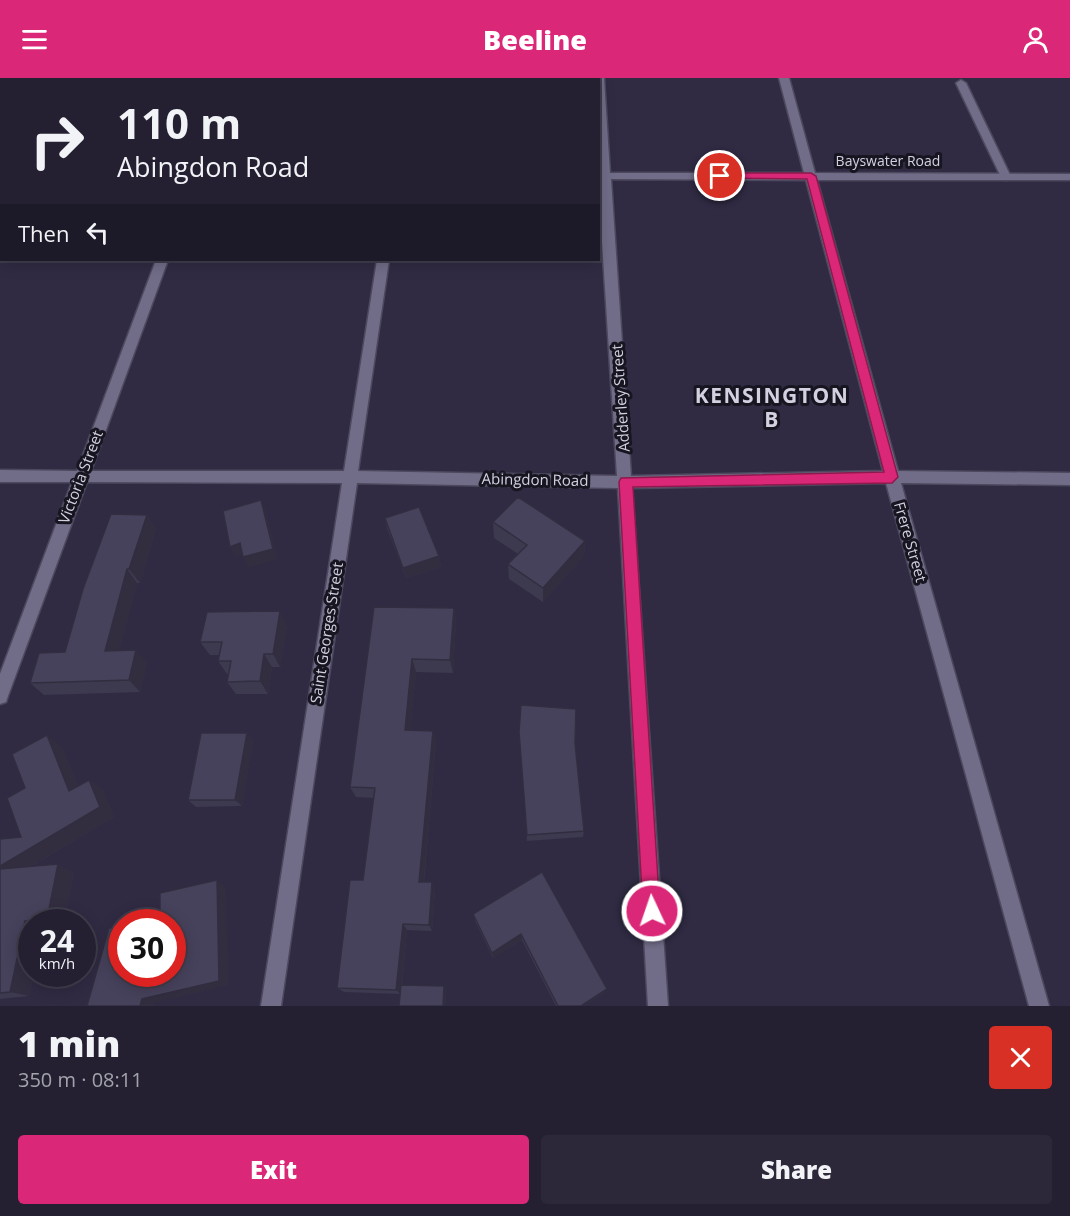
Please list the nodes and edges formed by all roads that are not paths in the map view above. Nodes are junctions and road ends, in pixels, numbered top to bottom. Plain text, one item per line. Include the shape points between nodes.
1 (784, 78) edge
2 (961, 83) dead end
3 (600, 102) edge
4 (603, 176) edge
5 (811, 176) junction
6 (1006, 177) junction
7 (1070, 177) edge
8 (162, 261) edge
9 (383, 261) edge
10 (0, 476) edge
11 (80, 476) junction
12 (351, 477) junction
13 (892, 477) junction
14 (1070, 479) edge
15 (626, 482) junction
16 (0, 696) edge
17 (271, 1006) edge
18 (658, 1006) edge
19 (1039, 1006) edge

1 - 5 street, Frere Street
2 - 6 street
3 - 4 street, Adderley Street
4 - 5 street, Bayswater Road
4 - 15 street, Adderley Street
5 - 6 street, Bayswater Road
5 - 13 street, Frere Street
6 - 7 street, Bayswater Road
8 - 11 street, Victoria Street
9 - 12 street, Saint Georges Street
10 - 11 street, Abingdon Road
11 - 12 street, Abingdon Road
11 - 16 street, Victoria Street
12 - 15 street, Abingdon Road
12 - 17 street, Saint Georges Street
13 - 14 street, Abingdon Road
13 - 15 street, Abingdon Road
13 - 19 street, Frere Street
15 - 18 street, Adderley Street

